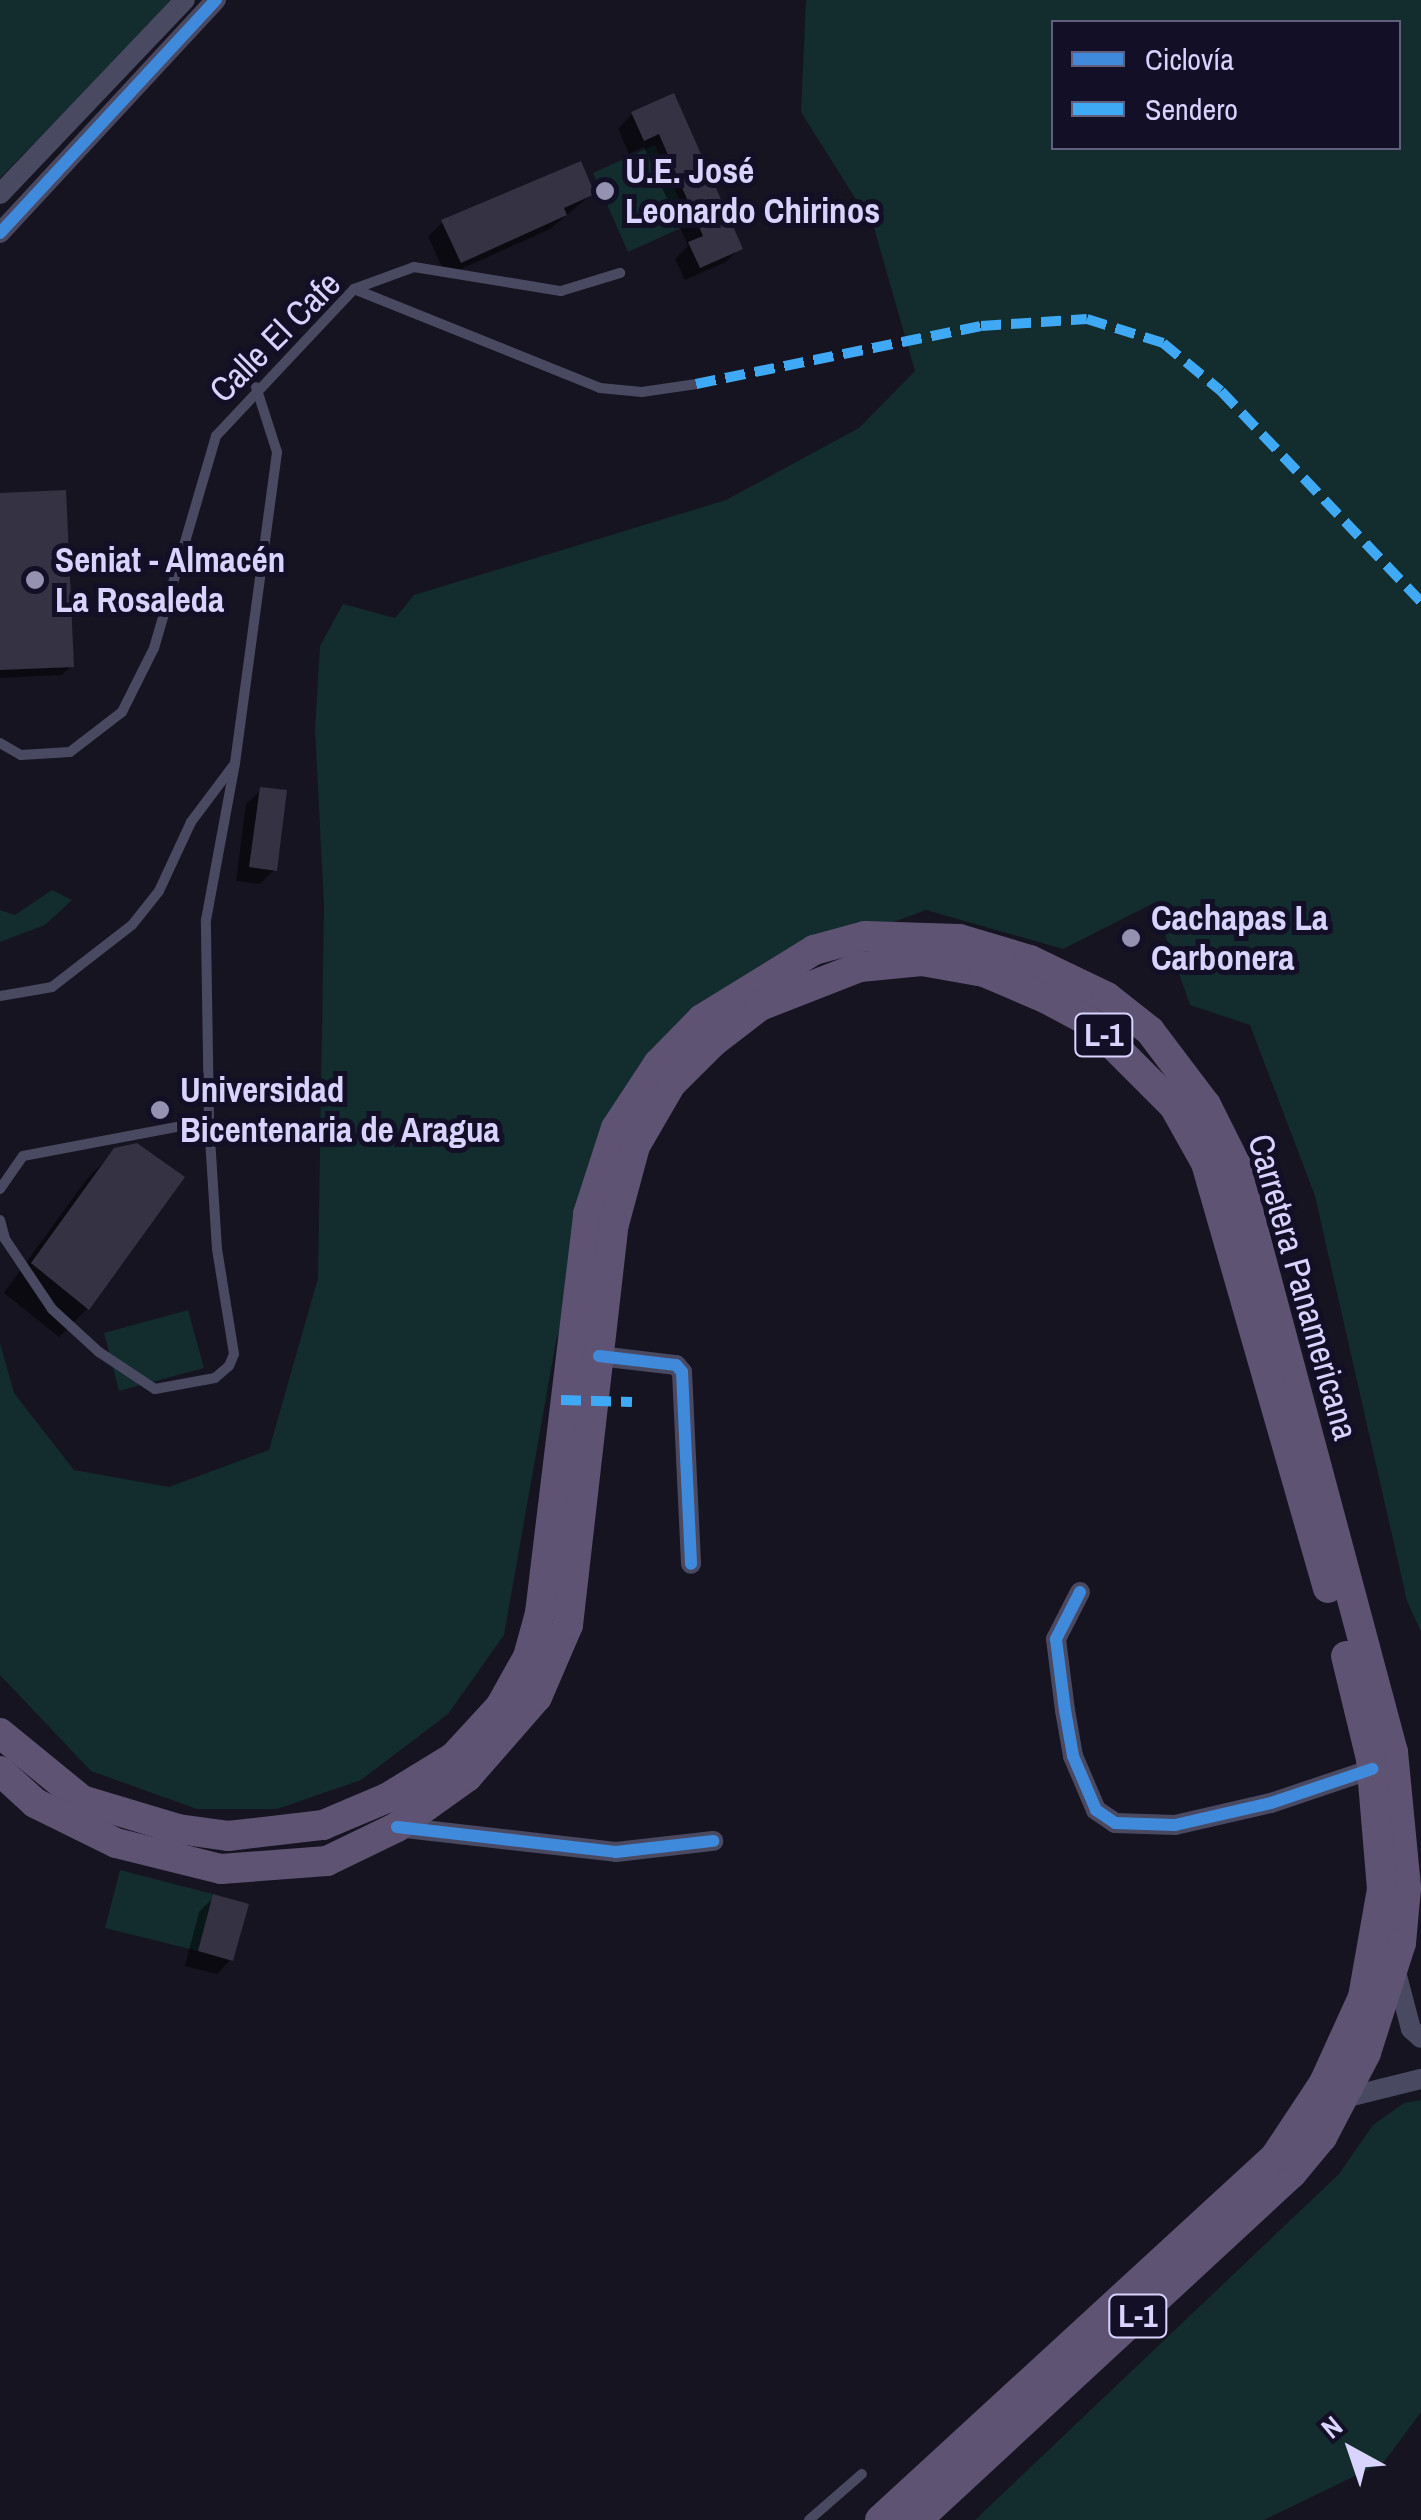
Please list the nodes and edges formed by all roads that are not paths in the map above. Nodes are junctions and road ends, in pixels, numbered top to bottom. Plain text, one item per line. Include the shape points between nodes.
1 (184, 0) edge
2 (216, 0) edge
3 (0, 194) edge
4 (0, 234) edge
5 (620, 273) dead end
6 (354, 289) junction
7 (696, 384) dead end
8 (256, 388) junction
9 (0, 743) edge
10 (235, 763) junction
11 (0, 996) edge
12 (208, 1121) junction
13 (1, 1180) edge
14 (0, 1220) edge
15 (599, 1356) junction
16 (691, 1564) dead end
17 (1080, 1592) dead end
18 (0, 1733) edge
19 (1372, 1769) junction
20 (0, 1771) edge
21 (397, 1827) junction
22 (713, 1841) dead end
23 (1395, 1968) junction
24 (1421, 2038) edge
25 (1421, 2079) edge
26 (1344, 2098) junction
27 (862, 2474) dead end
28 (809, 2520) edge
29 (880, 2520) edge
30 (916, 2520) edge

1 - 3 street
2 - 4 street
5 - 6 lane, Calle El Cafe via 561,291 414,266
6 - 7 lane via 600,388 642,392
6 - 8 lane, Calle El Cafe
8 - 9 lane, Calle El Cafe via 216,436 154,648 122,712 70,752 21,754
8 - 10 lane via 278,440
10 - 11 lane via 132,925 52,987
10 - 12 lane via 206,920
12 - 13 lane via 23,1156
12 - 14 lane via 234,1354 215,1378 155,1389 98,1352 52,1309
15 - 16 street via 676,1365 682,1372
15 - 19 main road, Carretera Panamericana / L-1 via 614,1224 635,1146 671,1084 713,1042 760,1006 860,967 922,961 984,972 1046,998 1122,1050 1174,1106 1206,1163 1342,1638
15 - 21 main road, Carretera Panamericana / L-1 via 568,1625 550,1670 495,1750
17 - 19 street via 1056,1639 1065,1710 1073,1756 1096,1810 1115,1823 1175,1824 1271,1803
18 - 23 main road, Carretera Panamericana / L-1 via 82,1800 178,1830 228,1836 356,1815 454,1757 516,1682 540,1613 588,1214 616,1128 658,1064 702,1018 760,977 814,950 865,936 959,939 1045,967 1107,997 1150,1031 1206,1105 1236,1165 1393,1752 1406,1888
19 - 29 main road, Carretera Panamericana / L-1 via 1382,1890 1363,1997 1301,2122 1276,2157
20 - 21 main road, Carretera Panamericana / L-1 via 34,1802 100,1836 220,1869 327,1861
21 - 22 street via 616,1852
23 - 24 street via 1411,2029
23 - 26 main road, Carretera Panamericana / L-1
25 - 26 street
26 - 30 main road, Carretera Panamericana / L-1 via 1292,2173
27 - 28 lane

